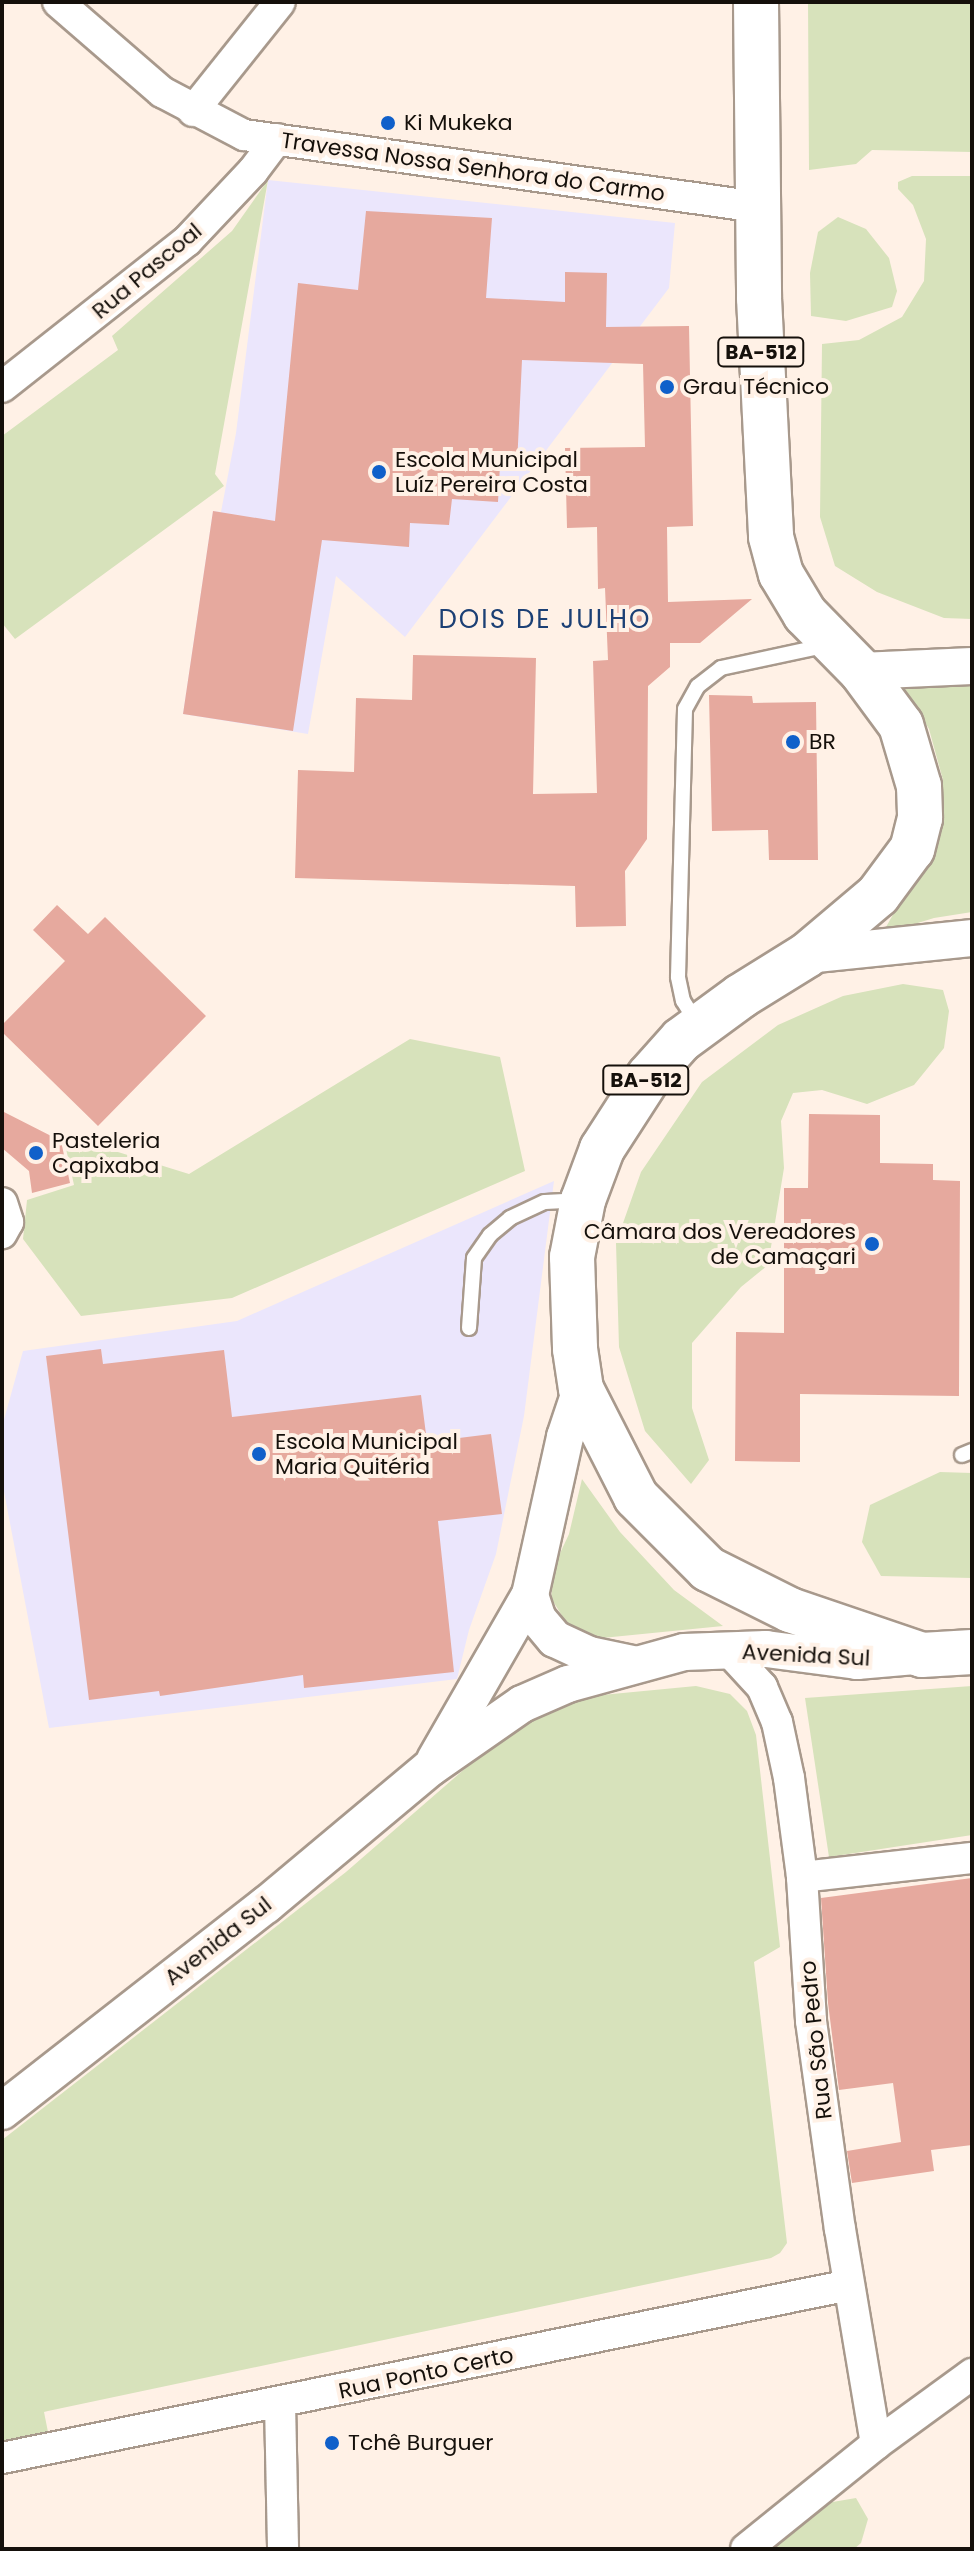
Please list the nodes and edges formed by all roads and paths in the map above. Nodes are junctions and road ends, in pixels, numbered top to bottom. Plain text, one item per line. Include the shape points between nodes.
1 (58, 2) edge
2 (280, 2) edge
3 (756, 2) edge
4 (193, 111) junction
5 (277, 139) junction
6 (758, 207) junction
7 (2, 387) edge
8 (847, 658) junction
9 (972, 666) edge
10 (967, 944) edge
11 (807, 955) junction
12 (699, 1027) junction
13 (583, 1200) junction
14 (2, 1203) edge
15 (2, 1233) edge
16 (469, 1328) dead end
17 (581, 1389) junction
18 (530, 1595) junction
19 (729, 1651) junction
20 (972, 1652) edge
21 (922, 1655) junction
22 (639, 1665) junction
23 (430, 1768) junction
24 (972, 1858) edge
25 (802, 1877) junction
26 (2, 2111) edge
27 (849, 2285) junction
28 (972, 2374) edge
29 (280, 2403) junction
30 (876, 2444) junction
31 (2, 2458) edge
32 (283, 2549) edge
33 (746, 2549) edge

1 - 4 street, Travessa Nossa Senhora do Carmo via 162,92
2 - 4 street
3 - 6 main road, BA-512
4 - 5 street, Travessa Nossa Senhora do Carmo via 244,135
5 - 6 street, Travessa Nossa Senhora do Carmo
5 - 7 street, Rua Pascoal via 187,241
6 - 8 main road, BA-512 via 771,537 781,574 805,614
8 - 9 street
8 - 11 main road, BA-512 via 901,725 919,786 920,818 912,849 878,895
8 - 12 lane via 721,668 698,686 685,709 678,977 683,1001
10 - 11 street
11 - 12 main road, BA-512
12 - 13 main road, BA-512 via 649,1076 602,1149
13 - 16 lane via 545,1202 510,1218 490,1235 474,1258
13 - 17 main road, BA-512 via 572,1257
14 - 15 street via 8,1222
17 - 18 street, Avenida Sul
17 - 21 main road, BA-512 via 636,1497 708,1569 790,1610
18 - 22 street via 538,1619 555,1639 589,1655
18 - 23 street, Avenida Sul
19 - 21 street, Avenida Sul via 766,1649 857,1661
19 - 22 street, Avenida Sul via 684,1652
19 - 25 street, Rua São Pedro via 762,1687 777,1722
20 - 21 main road, BA-512
22 - 23 street, Avenida Sul via 568,1684 522,1704
23 - 26 street, Avenida Sul via 266,1905
24 - 25 street
25 - 27 street, Rua São Pedro via 811,2021
27 - 29 street, Rua Ponto Certo
27 - 30 street, Rua São Pedro
28 - 30 street
29 - 31 street, Rua Ponto Certo
29 - 32 street
30 - 33 street

